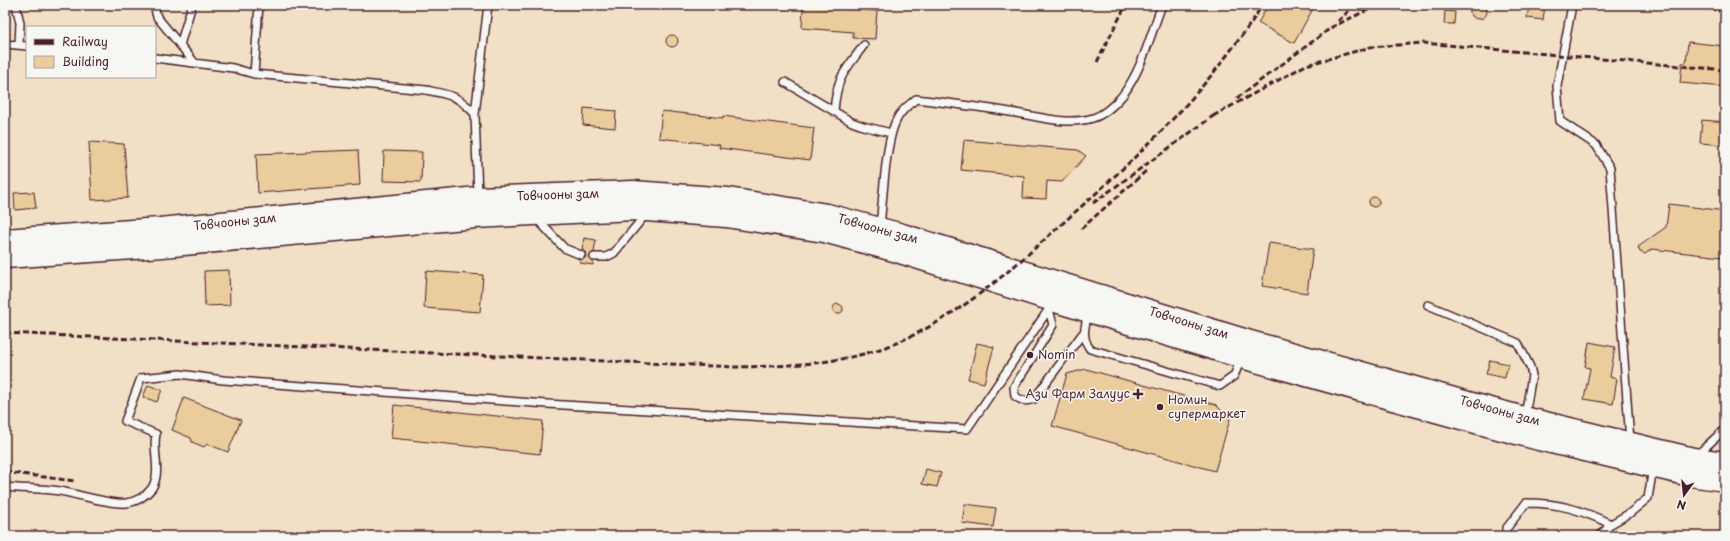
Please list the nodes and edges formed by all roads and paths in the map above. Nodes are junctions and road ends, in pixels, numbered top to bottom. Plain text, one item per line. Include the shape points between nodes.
1 (16, 5) edge
2 (154, 5) edge
3 (192, 5) edge
4 (259, 5) edge
5 (488, 5) edge
6 (1162, 5) edge
7 (1572, 5) edge
8 (5, 44) edge
9 (19, 44) junction
10 (180, 45) junction
11 (864, 45) dead end
12 (26, 46) edge
13 (156, 58) edge
14 (194, 62) junction
15 (254, 74) junction
16 (785, 82) dead end
17 (834, 111) junction
18 (475, 114) junction
19 (891, 133) junction
20 (478, 198) junction
21 (649, 210) junction
22 (533, 214) junction
23 (880, 229) junction
24 (5, 240) edge
25 (581, 255) dead end
26 (5, 257) edge
27 (594, 257) dead end
28 (1052, 305) junction
29 (1428, 306) dead end
30 (1088, 311) junction
31 (1083, 333) junction
32 (1242, 356) junction
33 (1524, 418) junction
34 (1725, 429) edge
35 (1631, 452) junction
36 (1693, 459) junction
37 (1725, 464) edge
38 (1653, 466) junction
39 (1725, 480) edge
40 (5, 488) edge
41 (1611, 524) junction
42 (1506, 529) dead end
43 (1600, 536) edge

1 - 9 lane via 20,23
2 - 10 lane via 157,18
3 - 10 lane
4 - 15 lane
5 - 18 lane
6 - 19 lane via 1135,77 1121,97 1095,118 1055,121 1011,112 916,99 906,106 897,118
7 - 35 lane via 1557,86 1560,120 1596,145 1610,168
8 - 9 lane
9 - 12 lane
10 - 14 lane
11 - 17 lane via 840,77
13 - 14 lane
14 - 15 lane
15 - 18 lane via 426,90 453,96 465,102
16 - 17 lane
17 - 19 lane via 863,126
18 - 20 lane
19 - 23 lane
20 - 23 highway, Товчооны зам via 633,192 728,199 827,215
20 - 24 highway, Товчооны зам via 160,229
21 - 22 highway, Товчооны зам
21 - 27 lane via 614,253 606,257
21 - 28 highway, Товчооны зам via 726,216 824,231 897,250
22 - 25 lane via 564,248
22 - 26 highway, Товчооны зам
23 - 33 highway, Товчооны зам via 1247,341
28 - 30 highway, Товчооны зам
28 - 31 lane via 1053,325 1014,387 1015,396 1029,401 1034,399
28 - 40 lane via 967,429 547,404 223,380 180,374 141,378 125,421 156,434 155,480 152,488 144,496 136,501 121,504 58,491
29 - 33 lane via 1518,343 1532,375
30 - 31 lane
30 - 32 highway, Товчооны зам
31 - 32 lane via 1084,342 1090,349 1220,386 1234,376
32 - 35 highway, Товчооны зам via 1525,435
33 - 35 highway, Товчооны зам
34 - 36 lane
35 - 36 highway, Товчооны зам
35 - 38 highway, Товчооны зам
36 - 37 highway, Товчооны зам
38 - 39 highway, Товчооны зам
38 - 41 lane via 1648,498
41 - 42 lane via 1585,512 1550,503 1526,503
41 - 43 lane

